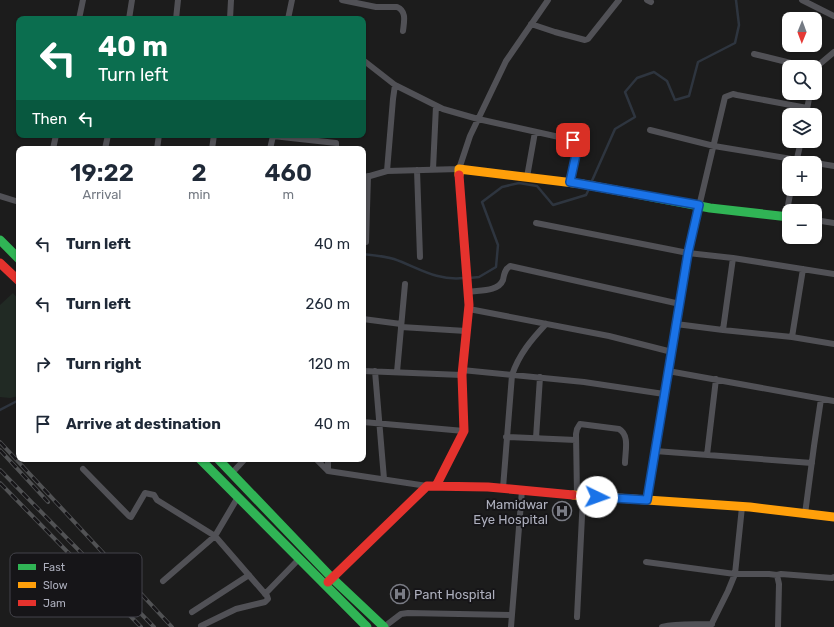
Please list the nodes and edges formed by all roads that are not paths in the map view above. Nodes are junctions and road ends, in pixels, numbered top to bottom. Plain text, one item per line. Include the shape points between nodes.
1 (83, 0) edge
2 (132, 0) edge
3 (178, 0) edge
4 (231, 0) edge
5 (292, 0) edge
6 (342, 0) edge
7 (548, 0) edge
8 (618, 0) edge
9 (802, 0) edge
10 (80, 16) edge
11 (129, 16) edge
12 (176, 16) edge
13 (230, 16) edge
14 (289, 16) edge
15 (834, 16) edge
16 (531, 24) junction
17 (403, 31) dead end
18 (834, 52) edge
19 (754, 54) dead end
20 (782, 61) edge
21 (366, 62) edge
22 (822, 62) edge
23 (395, 85) junction
24 (809, 100) edge
25 (436, 106) junction
26 (807, 108) joint
27 (478, 119) junction
28 (650, 130) dead end
29 (535, 132) junction
30 (290, 138) edge
31 (336, 146) edge
32 (714, 146) junction
33 (782, 158) edge
34 (822, 164) edge
35 (834, 166) edge
36 (433, 169) junction
37 (459, 169) junction
38 (417, 170) junction
39 (387, 171) junction
40 (366, 177) edge
41 (527, 177) junction
42 (570, 182) junction
43 (0, 196) edge
44 (16, 201) edge
45 (699, 205) junction
46 (782, 215) edge
47 (822, 221) edge
48 (536, 223) dead end
49 (834, 223) edge
50 (0, 240) edge
51 (366, 242) dead end
52 (688, 253) junction
53 (16, 256) edge
54 (420, 257) dead end
55 (733, 258) junction
56 (0, 263) edge
57 (803, 269) junction
58 (834, 274) edge
59 (16, 279) edge
60 (405, 284) dead end
61 (468, 289) junction
62 (680, 304) junction
63 (468, 308) junction
64 (366, 319) edge
65 (546, 324) junction
66 (676, 324) junction
67 (401, 325) junction
68 (723, 330) junction
69 (466, 331) junction
70 (792, 337) junction
71 (834, 344) edge
72 (672, 352) junction
73 (366, 371) edge
74 (375, 371) junction
75 (668, 371) junction
76 (397, 372) junction
77 (462, 372) junction
78 (512, 375) junction
79 (540, 377) junction
80 (716, 379) junction
81 (664, 394) junction
82 (821, 399) junction
83 (834, 401) edge
84 (366, 422) edge
85 (380, 423) junction
86 (464, 431) junction
87 (506, 437) junction
88 (536, 438) junction
89 (576, 440) junction
90 (655, 451) junction
91 (707, 455) junction
92 (203, 462) edge
93 (221, 462) edge
94 (242, 462) edge
95 (319, 462) edge
96 (328, 462) edge
97 (625, 462) dead end
98 (812, 463) junction
99 (83, 469) dead end
100 (328, 471) junction
101 (232, 473) junction
102 (384, 479) junction
103 (432, 486) junction
104 (503, 488) junction
105 (522, 490) junction
106 (580, 496) junction
107 (238, 497) junction
108 (647, 500) junction
109 (742, 507) junction
110 (805, 514) junction
111 (834, 517) edge
112 (215, 536) junction
113 (299, 559) junction
114 (646, 562) dead end
115 (734, 574) junction
116 (249, 575) junction
117 (777, 575) junction
118 (834, 577) edge
119 (332, 578) junction
120 (163, 582) dead end
121 (325, 585) junction
122 (265, 594) junction
123 (192, 612) dead end
124 (511, 615) junction
125 (577, 617) dead end
126 (711, 625) edge
127 (201, 626) dead end
128 (367, 627) edge
129 (384, 627) edge
130 (511, 627) edge
131 (662, 627) edge
132 (778, 627) edge

1 - 10 street
2 - 11 street
3 - 12 street
4 - 13 street
5 - 14 street
6 - 17 street via 376,7 400,8 404,14
7 - 16 street
8 - 16 street via 585,40
9 - 15 street
16 - 27 street via 506,61
18 - 22 street
19 - 20 street
21 - 23 street
23 - 25 street
23 - 39 street
24 - 26 street
25 - 27 street
25 - 36 street
26 - 32 street via 733,94 725,97
27 - 29 street
27 - 37 street
28 - 32 street
29 - 41 street
29 - 42 street via 577,141
30 - 31 street
32 - 33 street
32 - 45 street
34 - 35 street
36 - 37 street
36 - 38 street
37 - 41 main road
37 - 61 main road
38 - 39 street
38 - 54 street
39 - 40 street
40 - 51 street
41 - 42 main road
42 - 45 main road
43 - 44 street
45 - 46 main road
45 - 52 street
47 - 49 street
48 - 52 street
50 - 53 main road
52 - 55 street
52 - 62 street
55 - 57 street
55 - 68 street
56 - 59 main road
57 - 58 street
57 - 70 street
60 - 67 street
61 - 62 street via 497,287 510,266
61 - 63 main road
62 - 66 street
63 - 65 street
63 - 69 main road
64 - 67 street
65 - 72 street
65 - 78 street via 527,345
66 - 68 street
66 - 72 street
67 - 69 street
67 - 76 street
68 - 70 street
69 - 77 main road
70 - 71 street
72 - 75 street
73 - 74 street
74 - 76 street
74 - 85 street
75 - 80 street
75 - 81 street
76 - 77 street
77 - 78 street
77 - 86 main road
78 - 79 street
78 - 87 street
79 - 81 street
79 - 88 street
80 - 82 street
80 - 91 street
81 - 90 street
82 - 83 street
82 - 98 street
84 - 85 street
85 - 86 street
85 - 102 street
86 - 103 main road
87 - 88 street
87 - 104 street
88 - 89 street
89 - 97 street via 580,424 619,429 626,437
89 - 106 street
90 - 91 street
90 - 108 street
91 - 98 street
92 - 107 main road
93 - 101 main road
94 - 101 street
95 - 100 street
96 - 100 street
98 - 110 street
99 - 112 street via 129,516 134,513 145,493 154,495 157,500
100 - 102 street
101 - 119 main road
102 - 103 street
103 - 104 main road
103 - 119 main road
104 - 105 main road
105 - 106 main road
105 - 124 street
106 - 108 main road
106 - 125 street
107 - 112 street
107 - 113 main road
108 - 109 main road
109 - 110 main road
109 - 115 street
110 - 111 main road
112 - 116 street
112 - 120 street
113 - 121 main road
113 - 122 street
114 - 115 street
115 - 117 street
115 - 126 street
116 - 122 street
116 - 123 street
117 - 118 street
117 - 132 street
119 - 121 main road
119 - 129 main road
121 - 128 main road
122 - 127 street via 268,599 265,602 236,609
124 - 129 street via 408,613 401,614
124 - 130 street
126 - 131 street via 676,624

